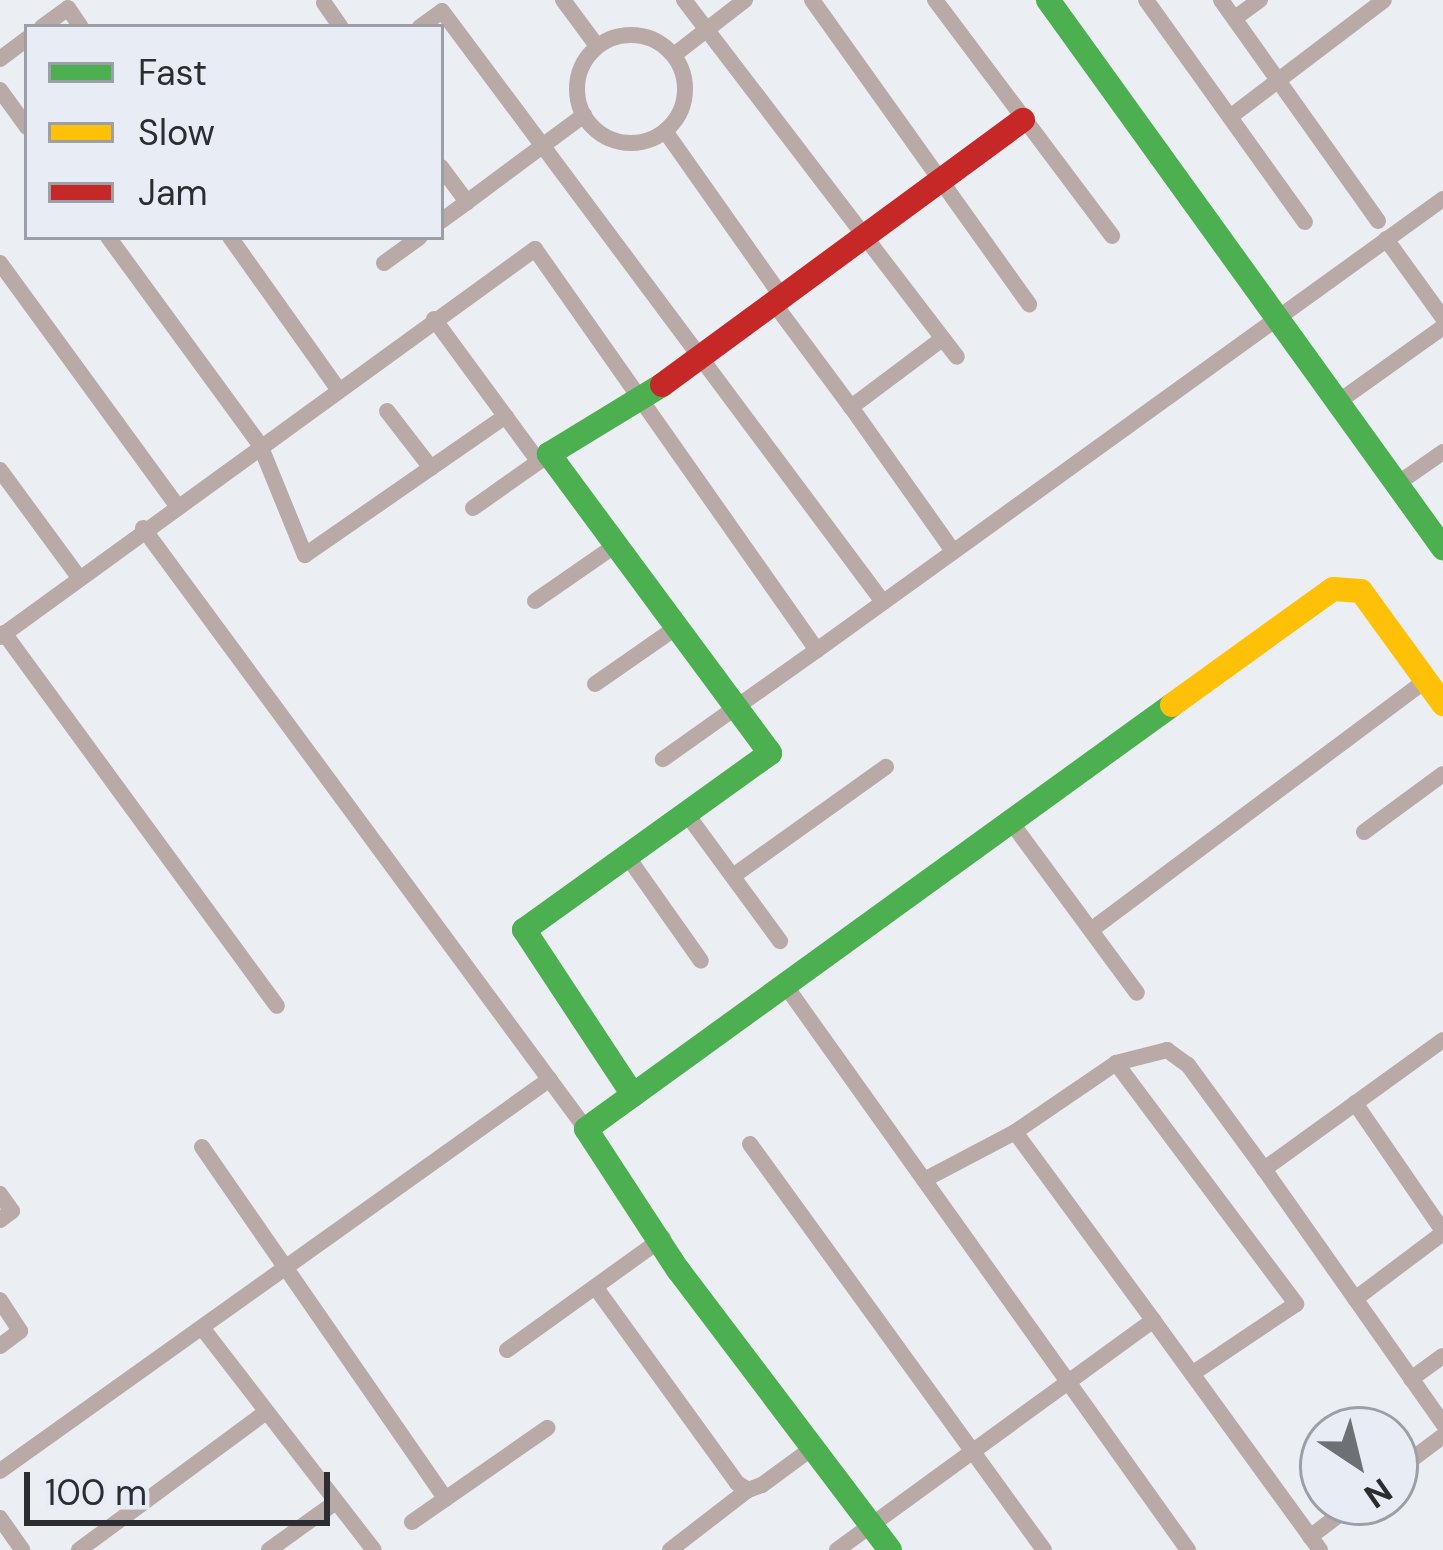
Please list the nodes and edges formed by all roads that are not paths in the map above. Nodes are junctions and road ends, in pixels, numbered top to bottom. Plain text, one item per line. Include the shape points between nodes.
1 (563, 0) edge
2 (684, 0) edge
3 (745, 0) edge
4 (812, 0) edge
5 (934, 0) edge
6 (1048, 0) edge
7 (1146, 0) edge
8 (1221, 0) edge
9 (1260, 0) edge
10 (1384, 0) edge
11 (324, 3) dead end
12 (1234, 18) junction
13 (46, 24) edge
14 (79, 24) edge
15 (339, 24) edge
16 (424, 24) edge
17 (704, 29) junction
18 (597, 46) junction
19 (674, 55) junction
20 (1278, 80) junction
21 (0, 90) edge
22 (584, 115) junction
23 (1230, 117) junction
24 (1023, 120) junction
25 (24, 123) edge
26 (665, 131) junction
27 (543, 146) junction
28 (444, 170) edge
29 (946, 178) junction
30 (1443, 199) edge
31 (467, 202) junction
32 (444, 219) edge
33 (1378, 220) dead end
34 (1305, 222) dead end
35 (1112, 236) dead end
36 (1385, 239) junction
37 (110, 240) edge
38 (232, 240) edge
39 (416, 240) edge
40 (866, 240) junction
41 (0, 263) edge
42 (384, 263) dead end
43 (780, 303) junction
44 (1029, 304) dead end
45 (1276, 316) junction
46 (434, 319) junction
47 (1443, 322) edge
48 (943, 339) junction
49 (957, 357) dead end
50 (699, 362) junction
51 (336, 386) junction
52 (638, 395) junction
53 (1338, 402) junction
54 (850, 407) junction
55 (387, 410) dead end
56 (506, 416) junction
57 (260, 445) junction
58 (1443, 452) edge
59 (544, 458) junction
60 (431, 468) junction
61 (0, 470) edge
62 (1397, 484) junction
63 (176, 504) junction
64 (473, 508) dead end
65 (143, 528) junction
66 (616, 544) junction
67 (1443, 548) edge
68 (953, 551) junction
69 (78, 576) junction
70 (536, 602) dead end
71 (883, 602) junction
72 (676, 627) junction
73 (2, 635) edge
74 (817, 650) junction
75 (1426, 680) junction
76 (595, 685) dead end
77 (1443, 704) edge
78 (737, 709) junction
79 (663, 759) dead end
80 (886, 767) dead end
81 (1443, 774) edge
82 (686, 813) junction
83 (1011, 822) junction
84 (1364, 832) dead end
85 (627, 856) junction
86 (733, 876) junction
87 (1091, 930) junction
88 (780, 940) dead end
89 (701, 961) dead end
90 (785, 985) junction
91 (1137, 993) dead end
92 (277, 1006) dead end
93 (1443, 1040) edge
94 (1116, 1063) junction
95 (550, 1079) junction
96 (633, 1095) junction
97 (1355, 1103) junction
98 (586, 1129) junction
99 (1015, 1132) junction
100 (750, 1144) dead end
101 (202, 1148) dead end
102 (1264, 1168) junction
103 (924, 1180) junction
104 (0, 1194) edge
105 (0, 1220) edge
106 (1443, 1232) edge
107 (662, 1238) junction
108 (288, 1269) junction
109 (596, 1288) junction
110 (1355, 1299) junction
111 (0, 1300) edge
112 (1153, 1320) junction
113 (203, 1329) junction
114 (0, 1346) edge
115 (507, 1350) dead end
116 (1443, 1356) edge
117 (1192, 1374) junction
118 (1411, 1379) junction
119 (1069, 1381) junction
120 (265, 1413) junction
121 (1443, 1424) edge
122 (548, 1428) dead end
123 (815, 1446) junction
124 (972, 1451) junction
125 (0, 1471) edge
126 (748, 1490) junction
127 (446, 1498) junction
128 (332, 1504) junction
129 (0, 1518) edge
130 (412, 1522) dead end
131 (872, 1525) junction
132 (1315, 1543) edge
133 (22, 1550) edge
134 (79, 1550) edge
135 (269, 1550) edge
136 (374, 1550) edge
137 (670, 1550) edge
138 (837, 1550) edge
139 (890, 1550) edge
140 (1044, 1550) edge
141 (1188, 1550) edge

1 - 18 street
2 - 17 street
3 - 17 street
4 - 29 street
5 - 24 street
6 - 45 street
7 - 23 street
8 - 12 street
9 - 12 street
10 - 20 street
11 - 15 street
12 - 20 street
13 - 14 street via 68,8
16 - 27 street via 442,11
17 - 19 street
17 - 40 street
18 - 19 street via 646,36
18 - 22 street via 577,86
19 - 26 street via 686,86
20 - 23 street
20 - 33 street
21 - 25 street
22 - 26 street via 596,130 630,143
22 - 27 street
23 - 34 street
24 - 29 street
24 - 35 street
26 - 43 street
27 - 31 street
27 - 50 street
28 - 31 street
29 - 40 street
29 - 44 street
30 - 36 street
31 - 32 street
36 - 45 street
36 - 47 street
37 - 57 street
38 - 51 street
39 - 42 street
40 - 43 street
40 - 48 street
41 - 63 street
43 - 50 street
43 - 54 street
45 - 53 street
45 - 68 street
46 - 51 street
46 - 52 street via 536,249
46 - 56 street
47 - 53 street
48 - 49 street
48 - 54 street
50 - 52 street
50 - 71 street
51 - 57 street
52 - 59 street
52 - 74 street
53 - 62 street
54 - 68 street
55 - 60 street
56 - 59 street
56 - 60 street
57 - 60 street via 305,555
57 - 63 street
58 - 62 street
59 - 64 street
59 - 66 street
61 - 69 street
62 - 67 street
63 - 65 street
65 - 69 street
65 - 95 street
66 - 70 street
66 - 72 street
68 - 71 street
69 - 73 street
71 - 74 street
72 - 76 street
72 - 78 street
73 - 92 street
74 - 78 street
75 - 77 street
75 - 83 street via 1361,591 1333,590
75 - 87 street
78 - 79 street
78 - 82 street via 770,753
80 - 86 street
81 - 84 street
82 - 85 street
82 - 86 street
83 - 87 street
83 - 90 street
85 - 89 street
85 - 96 street via 524,930
86 - 88 street
87 - 91 street
90 - 96 street
90 - 103 street
93 - 97 street
94 - 99 street
94 - 102 street via 1167,1051 1188,1065
94 - 117 street via 1295,1304
95 - 98 street
95 - 108 street
96 - 98 street
97 - 102 street
97 - 106 street
98 - 107 street
99 - 103 street
99 - 112 street
100 - 124 street
101 - 108 street
102 - 110 street
103 - 119 street
104 - 105 street via 12,1211
106 - 110 street
107 - 109 street
107 - 123 street via 678,1270
108 - 113 street
108 - 127 street
109 - 115 street
109 - 126 street
110 - 118 street
111 - 114 street via 20,1331
112 - 117 street
112 - 119 street
113 - 120 street
113 - 125 street
116 - 118 street
117 - 132 street
118 - 121 street
119 - 124 street
119 - 141 street
120 - 128 street
120 - 134 street
122 - 127 street
123 - 126 street
123 - 131 street
124 - 131 street
124 - 140 street
126 - 137 street
127 - 130 street
128 - 135 street
128 - 136 street
129 - 133 street
131 - 138 street
131 - 139 street

